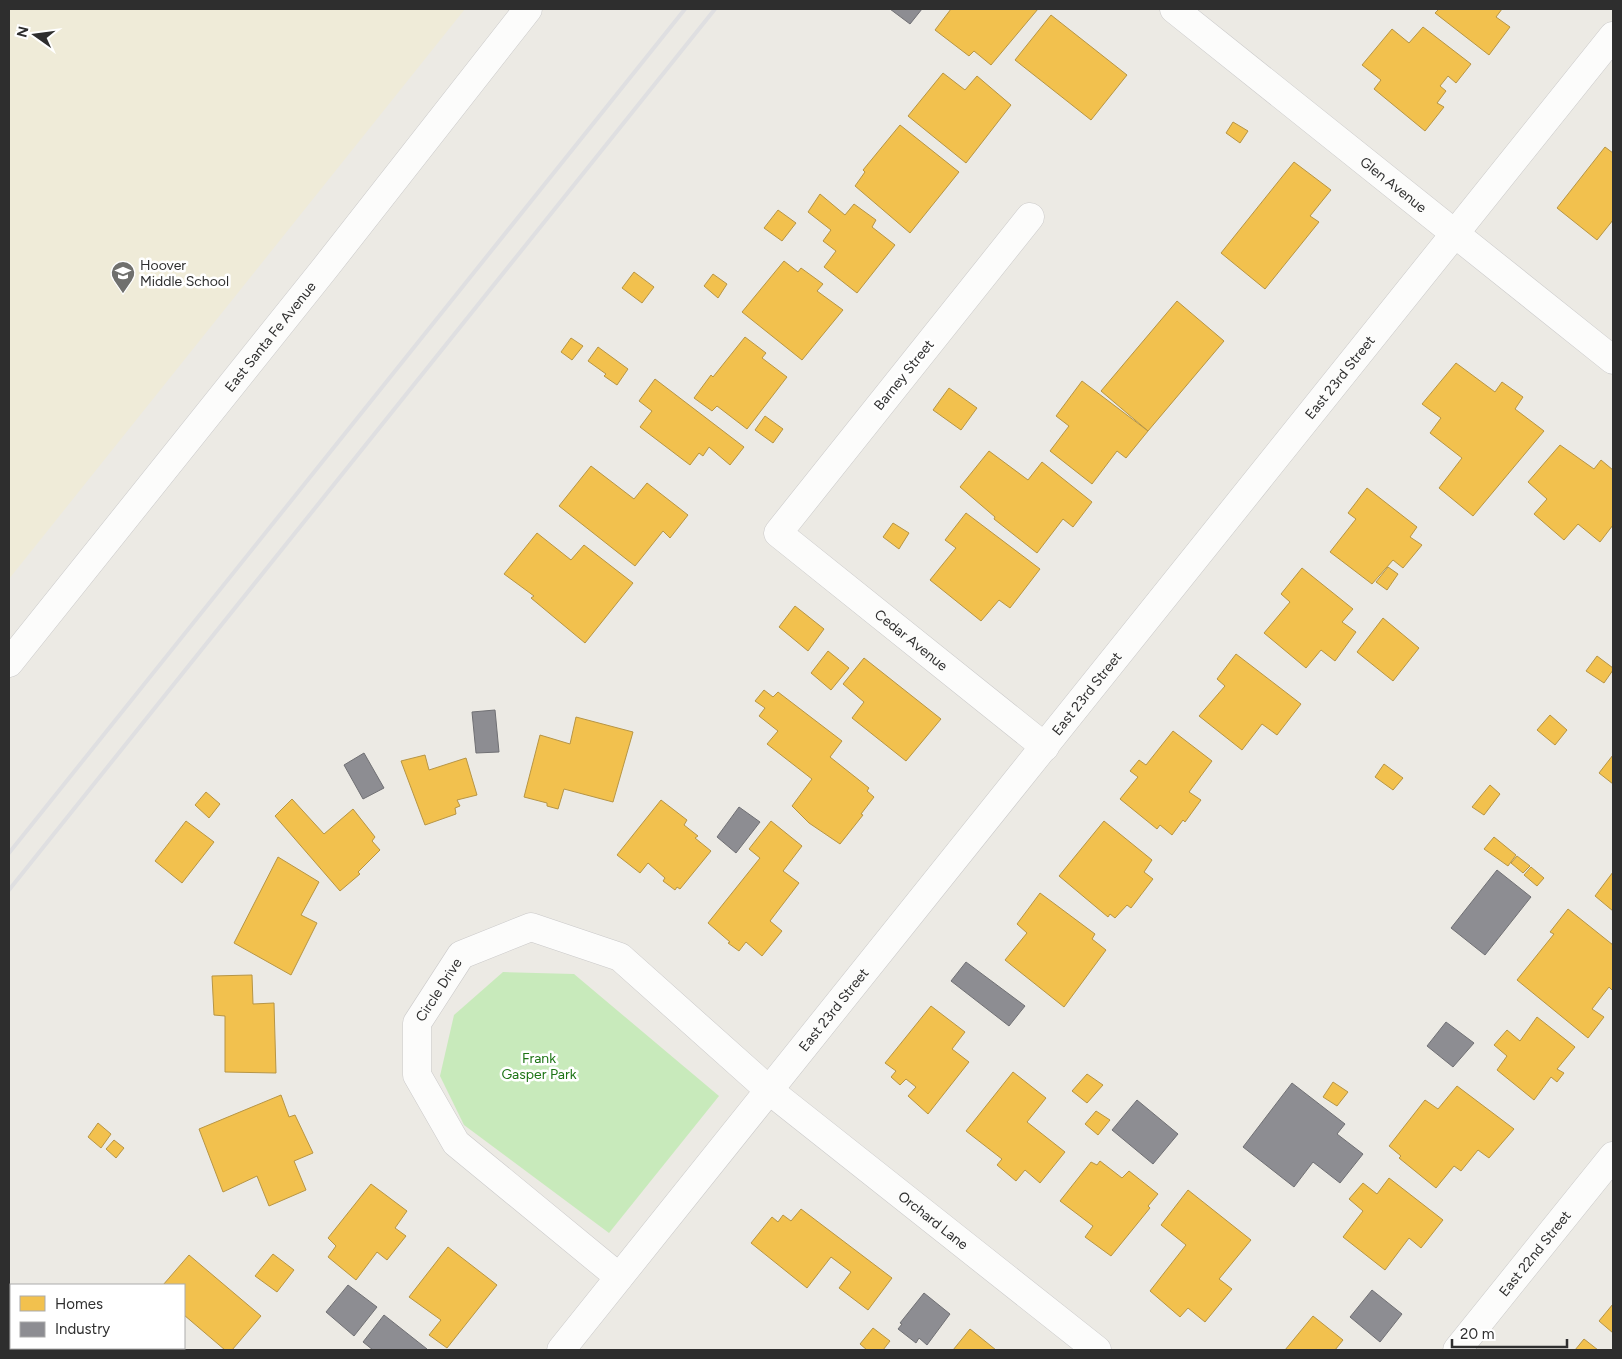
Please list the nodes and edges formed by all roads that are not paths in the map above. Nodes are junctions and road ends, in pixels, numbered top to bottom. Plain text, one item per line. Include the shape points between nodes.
1 (528, 9) edge
2 (1174, 9) edge
3 (1613, 36) edge
4 (1030, 217) dead end
5 (1455, 234) junction
6 (1613, 360) edge
7 (778, 533) joint
8 (9, 663) edge
9 (1045, 747) junction
10 (770, 1091) junction
11 (1613, 1156) edge
12 (619, 1278) junction
13 (561, 1350) edge
14 (1097, 1350) edge
15 (1457, 1350) edge

1 - 8 street, East Santa Fe Avenue
2 - 5 street, Glen Avenue
3 - 5 street, East 23rd Street
4 - 7 street, Barney Street
5 - 6 street, Glen Avenue
5 - 9 street, East 23rd Street
7 - 9 street, Cedar Avenue
9 - 10 street, East 23rd Street
10 - 12 street, East 23rd Street
10 - 12 street, Circle Drive via 620,957 531,927 461,955 417,1023 417,1076 456,1143
10 - 14 street, Orchard Lane
11 - 15 street, East 22nd Street
12 - 13 street, East 23rd Street

